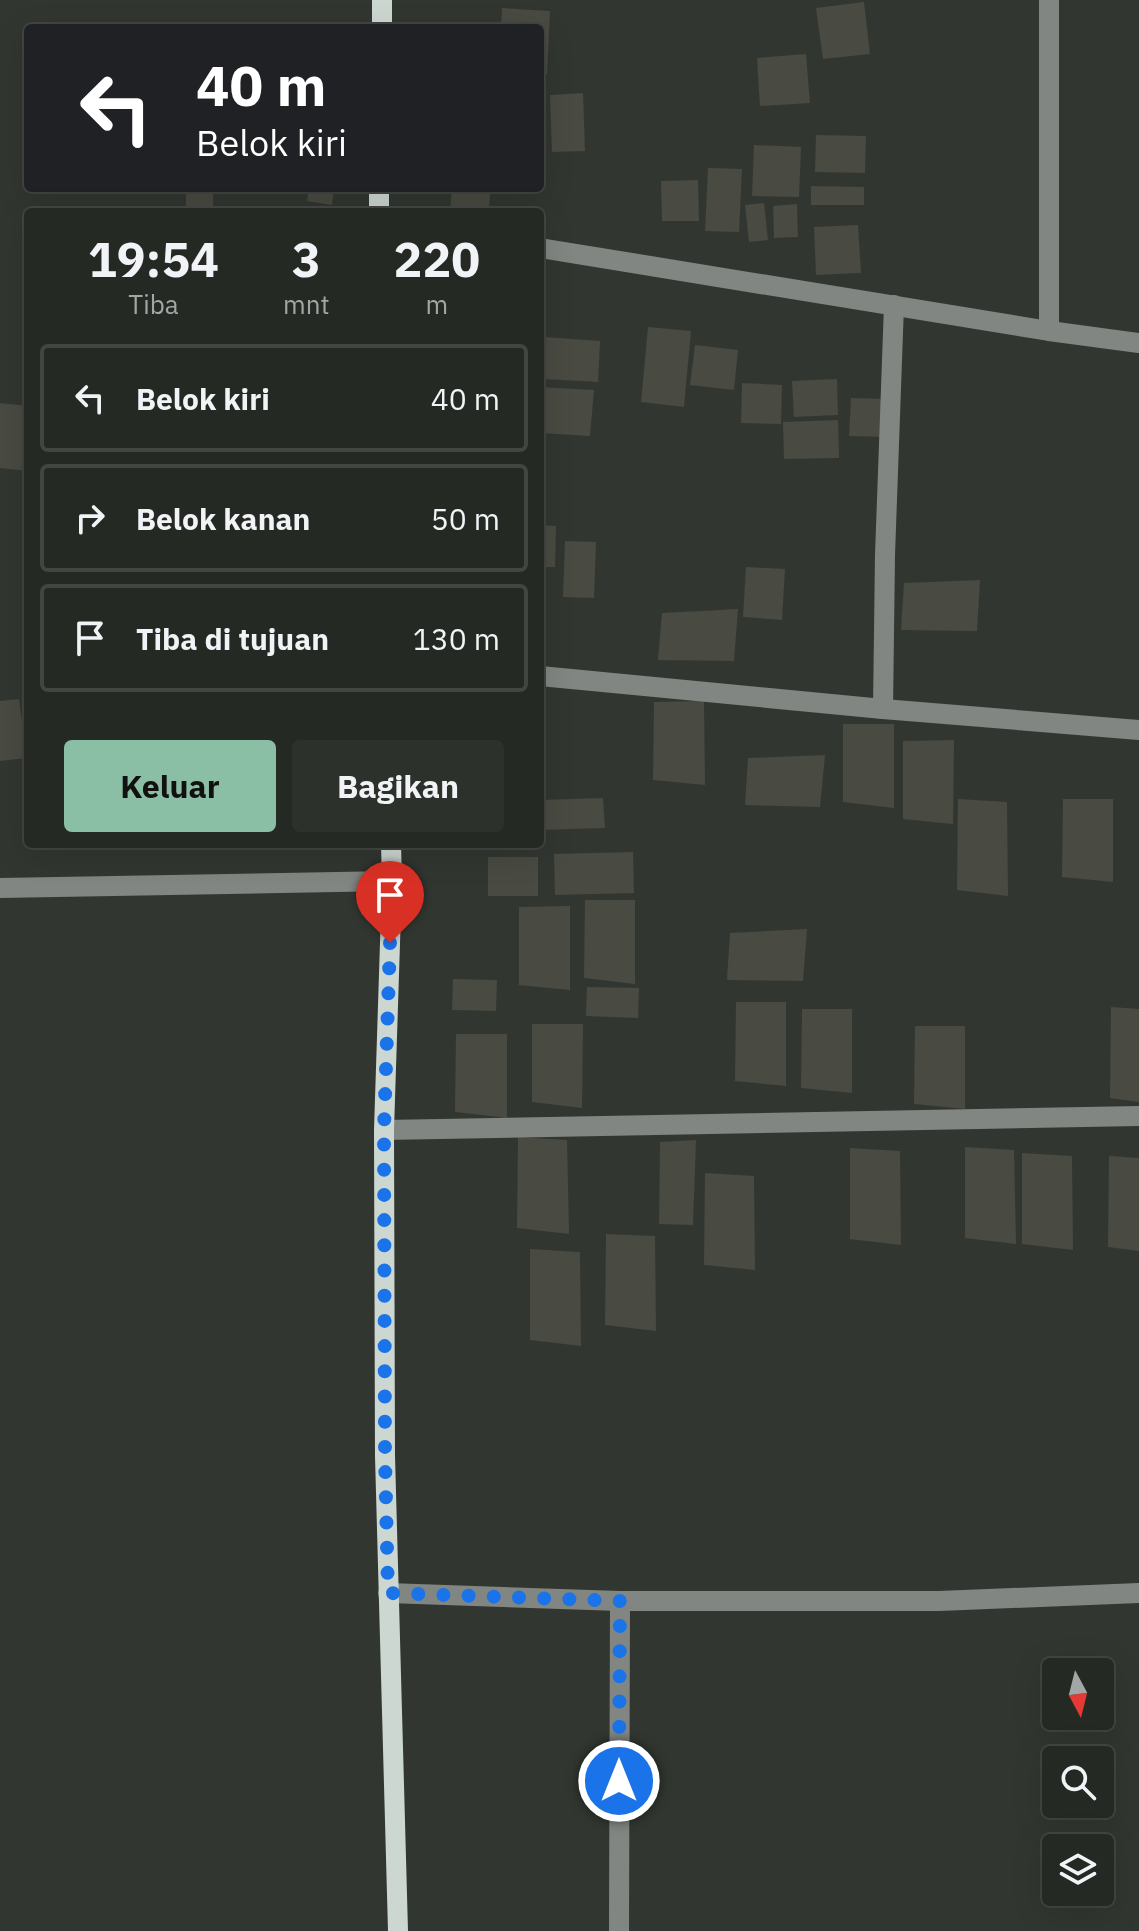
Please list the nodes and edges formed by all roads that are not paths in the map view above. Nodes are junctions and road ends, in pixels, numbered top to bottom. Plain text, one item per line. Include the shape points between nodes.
1 (382, 0) edge
2 (1049, 0) edge
3 (382, 24) edge
4 (544, 249) edge
5 (894, 305) junction
6 (1049, 331) junction
7 (1139, 343) edge
8 (544, 676) edge
9 (883, 709) junction
10 (1139, 730) edge
11 (391, 848) edge
12 (392, 881) junction
13 (0, 888) edge
14 (1139, 1116) edge
15 (384, 1130) junction
16 (388, 1593) junction
17 (1139, 1593) edge
18 (620, 1601) junction
19 (398, 1931) edge
20 (619, 1931) edge

1 - 3 main road
2 - 6 street
4 - 5 street
5 - 6 street
5 - 9 street
6 - 7 street
8 - 9 street
9 - 10 street
11 - 12 main road
12 - 13 street
12 - 15 main road
14 - 15 street
15 - 16 main road
16 - 18 street
16 - 19 main road
17 - 18 street via 939,1601
18 - 20 street

